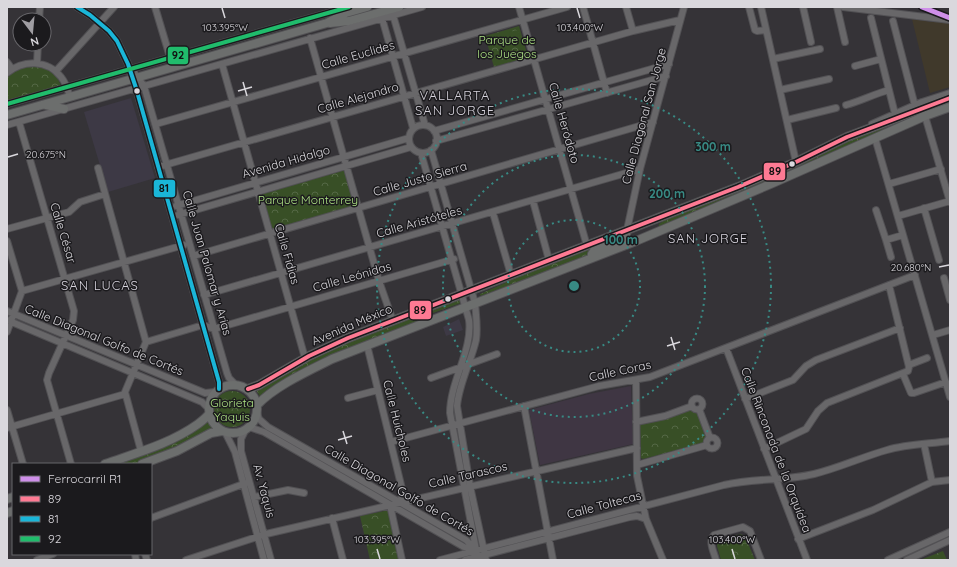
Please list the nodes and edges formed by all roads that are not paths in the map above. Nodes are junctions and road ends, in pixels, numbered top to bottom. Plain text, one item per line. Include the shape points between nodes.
1 (77, 7) edge
2 (114, 7) edge
3 (155, 7) edge
4 (367, 7) edge
5 (399, 7) edge
6 (422, 7) edge
7 (519, 7) edge
8 (567, 7) edge
9 (583, 7) edge
10 (626, 7) edge
11 (684, 7) edge
12 (750, 7) edge
13 (761, 7) edge
14 (803, 7) edge
15 (837, 7) edge
16 (843, 7) edge
17 (348, 10) edge
18 (393, 15) junction
19 (382, 18) junction
20 (871, 18) dead end
21 (523, 20) junction
22 (680, 20) junction
23 (950, 20) edge
24 (893, 21) dead end
25 (100, 23) junction
26 (328, 23) junction
27 (766, 30) junction
28 (633, 31) junction
29 (310, 38) junction
30 (593, 42) junction
31 (811, 42) dead end
32 (845, 42) dead end
33 (820, 49) dead end
34 (38, 52) edge
35 (404, 54) junction
36 (393, 57) junction
37 (170, 58) junction
38 (534, 59) junction
39 (773, 59) junction
40 (882, 59) junction
41 (7, 62) edge
42 (37, 63) junction
43 (222, 64) junction
44 (669, 64) junction
45 (855, 66) dead end
46 (129, 67) junction
47 (12, 69) junction
48 (56, 71) junction
49 (7, 73) edge
50 (666, 76) junction
51 (321, 77) junction
52 (136, 78) junction
53 (829, 79) dead end
54 (604, 83) junction
55 (144, 86) junction
56 (67, 87) junction
57 (136, 88) junction
58 (780, 90) junction
59 (889, 90) junction
60 (416, 93) junction
61 (607, 93) junction
62 (950, 93) edge
63 (404, 96) junction
64 (70, 97) junction
65 (950, 98) edge
66 (546, 100) junction
67 (233, 102) junction
68 (950, 102) edge
69 (7, 104) edge
70 (43, 105) junction
71 (846, 105) dead end
72 (915, 106) junction
73 (950, 107) edge
74 (836, 108) dead end
75 (64, 109) junction
76 (548, 110) junction
77 (895, 114) junction
78 (7, 115) edge
79 (925, 116) junction
80 (332, 117) junction
81 (787, 120) junction
82 (19, 122) junction
83 (653, 122) junction
84 (156, 124) junction
85 (7, 125) edge
86 (425, 125) junction
87 (413, 128) junction
88 (434, 131) junction
89 (847, 137) junction
90 (409, 138) junction
91 (875, 138) junction
92 (436, 141) junction
93 (244, 142) junction
94 (411, 147) junction
95 (431, 150) junction
96 (560, 150) junction
97 (421, 152) junction
98 (344, 157) junction
99 (796, 162) junction
100 (167, 164) junction
101 (347, 166) junction
102 (158, 167) junction
103 (98, 168) dead end
104 (640, 169) junction
105 (941, 169) junction
106 (256, 183) junction
107 (441, 184) junction
108 (889, 184) junction
109 (431, 187) junction
110 (571, 190) junction
111 (258, 192) junction
112 (105, 194) junction
113 (532, 201) junction
114 (950, 201) edge
115 (178, 206) junction
116 (170, 208) junction
117 (358, 208) junction
118 (924, 208) junction
119 (876, 210) dead end
120 (675, 212) junction
121 (493, 213) junction
122 (181, 214) junction
123 (898, 216) junction
124 (173, 217) junction
125 (47, 218) junction
126 (452, 224) junction
127 (443, 226) junction
128 (7, 229) edge
129 (627, 230) junction
130 (270, 233) junction
131 (903, 235) junction
132 (886, 240) junction
133 (7, 241) edge
134 (636, 241) junction
135 (189, 243) junction
136 (181, 246) junction
137 (587, 246) junction
138 (370, 248) junction
139 (193, 256) junction
140 (462, 257) junction
141 (892, 258) dead end
142 (590, 259) junction
143 (452, 260) junction
144 (549, 260) junction
145 (938, 260) dead end
146 (123, 261) junction
147 (281, 273) junction
148 (510, 275) junction
149 (915, 275) junction
150 (65, 278) junction
151 (944, 278) dead end
152 (379, 281) junction
153 (889, 285) junction
154 (22, 291) junction
155 (204, 295) junction
156 (473, 297) junction
157 (950, 300) edge
158 (464, 301) junction
159 (291, 307) junction
160 (7, 311) edge
161 (14, 314) junction
162 (9, 321) edge
163 (393, 321) junction
164 (203, 325) junction
165 (214, 328) junction
166 (900, 328) junction
167 (950, 330) edge
168 (7, 332) edge
169 (66, 335) junction
170 (932, 335) junction
171 (63, 342) junction
172 (146, 342) junction
173 (367, 344) junction
174 (726, 348) junction
175 (497, 354) dead end
176 (305, 358) junction
177 (927, 358) dead end
178 (468, 364) junction
179 (136, 365) junction
180 (909, 367) junction
181 (460, 368) junction
182 (133, 373) junction
183 (903, 374) junction
184 (431, 378) dead end
185 (636, 380) junction
186 (946, 382) junction
187 (235, 384) junction
188 (248, 389) junction
189 (217, 390) junction
190 (378, 390) junction
191 (125, 394) junction
192 (950, 397) edge
193 (348, 398) dead end
194 (745, 399) junction
195 (524, 406) junction
196 (692, 406) junction
197 (257, 409) junction
198 (699, 409) junction
199 (7, 410) edge
200 (209, 412) junction
201 (56, 414) junction
202 (636, 422) junction
203 (459, 423) junction
204 (452, 425) junction
205 (9, 427) edge
206 (247, 428) junction
207 (224, 431) junction
208 (710, 438) junction
209 (950, 441) edge
210 (391, 442) junction
211 (924, 444) junction
212 (707, 445) junction
213 (637, 448) junction
214 (764, 449) junction
215 (141, 451) junction
216 (23, 463) edge
217 (71, 463) edge
218 (108, 463) edge
219 (145, 463) edge
220 (637, 465) junction
221 (536, 471) junction
222 (775, 479) junction
223 (950, 480) edge
224 (932, 482) junction
225 (247, 483) junction
226 (466, 487) junction
227 (304, 493) dead end
228 (254, 497) junction
229 (400, 502) junction
230 (390, 504) junction
231 (642, 506) junction
232 (152, 518) edge
233 (332, 518) junction
234 (646, 519) junction
235 (548, 531) junction
236 (950, 532) edge
237 (261, 535) junction
238 (549, 538) junction
239 (798, 539) junction
240 (950, 540) edge
241 (485, 554) edge
242 (50, 555) edge
243 (477, 556) edge
244 (37, 560) edge
245 (186, 560) edge
246 (264, 560) edge
247 (271, 560) edge
248 (343, 560) edge
249 (402, 560) edge
250 (440, 560) edge
251 (465, 560) edge
252 (553, 560) edge
253 (662, 560) edge
254 (716, 560) edge
255 (761, 560) edge
256 (807, 560) edge
257 (888, 560) edge
258 (907, 560) edge

1 - 25 street
2 - 25 street
3 - 37 street
4 - 17 main road
5 - 26 main road via 349,21
6 - 18 street
7 - 21 street, Calle Heródoto
8 - 21 street, Calle Euclides
9 - 30 street
10 - 28 street
11 - 22 street, Calle Diagonal San Jorge
12 - 27 street via 755,30
13 - 27 street
14 - 31 street
15 - 32 street
16 - 23 street
17 - 26 main road
17 - 37 street
18 - 19 street
18 - 35 street
19 - 29 street
19 - 36 street
20 - 40 street
21 - 35 street, Calle Euclides
21 - 38 street, Calle Heródoto
22 - 28 street, Calle Alejandro
22 - 44 street, Calle Diagonal San Jorge
24 - 72 street
25 - 46 street via 117,41
25 - 48 street
26 - 52 main road
27 - 39 street
28 - 30 street, Calle Alejandro
29 - 43 street
29 - 51 street
30 - 38 street, Calle Alejandro
30 - 54 street
33 - 39 street
34 - 42 street
35 - 36 street, Calle Euclides
35 - 60 street
36 - 51 street, Calle Euclides
36 - 63 street
37 - 46 street
38 - 60 street, Calle Alejandro
38 - 66 street, Calle Heródoto
39 - 58 street
40 - 45 street
40 - 59 street
41 - 47 street
42 - 47 street
42 - 48 street
43 - 55 street
43 - 67 street, Calle Fidias
44 - 50 street, Calle Diagonal San Jorge
44 - 54 street
46 - 52 street
46 - 56 street
47 - 49 street
48 - 56 street
50 - 61 street
50 - 83 street, Calle Diagonal San Jorge
51 - 67 street, Calle Euclides
51 - 80 street
52 - 55 street, Calle Juan Palomar y Arias
52 - 57 street, Calle Juan Palomar y Arias
52 - 64 main road
53 - 58 street
54 - 61 street
54 - 66 street
55 - 57 street
55 - 84 street, Calle Juan Palomar y Arias
56 - 64 street
56 - 69 street
57 - 75 street
57 - 102 street, Calle Juan Palomar y Arias
58 - 81 street
59 - 71 street
59 - 77 street
60 - 63 street, Calle Alejandro
60 - 86 street
61 - 76 street
62 - 72 street, Avenida México
63 - 80 street, Calle Alejandro
63 - 87 street
64 - 70 main road
65 - 89 main road, Avenida México
66 - 76 street, Calle Heródoto
66 - 88 street
67 - 84 street, Calle Euclides
67 - 93 street, Calle Fidias
68 - 79 main road
70 - 75 main road
70 - 78 main road
72 - 77 street, Avenida México
73 - 79 main road, Avenida México
74 - 81 street
75 - 82 street
76 - 92 street
76 - 96 street, Calle Heródoto
77 - 89 street, Avenida México
79 - 91 main road, Avenida México
79 - 105 street
80 - 93 street, Calle Alejandro
80 - 98 street
81 - 99 street
82 - 85 street
82 - 125 street, Calle César
83 - 96 street, Calle Justo Sierra
83 - 104 street, Calle Diagonal San Jorge
84 - 100 street, Calle Juan Palomar y Arias
86 - 87 street
86 - 88 street
87 - 90 street
88 - 92 street
89 - 99 main road, Avenida México
90 - 94 street
90 - 98 street, Avenida Hidalgo
91 - 108 street
91 - 134 main road, Avenida México
92 - 95 street
93 - 100 street, Calle Alejandro
93 - 106 street, Calle Fidias
94 - 97 street
94 - 101 street, Avenida Hidalgo
95 - 97 street
95 - 107 street
96 - 107 street, Calle Justo Sierra
96 - 110 street, Calle Heródoto
97 - 109 street
98 - 101 street
98 - 106 street, Avenida Hidalgo
99 - 120 main road, Avenida México
100 - 102 street, Calle Alejandro
100 - 115 street, Calle Juan Palomar y Arias
101 - 111 street, Avenida Hidalgo
101 - 117 street
102 - 116 street, Calle Juan Palomar y Arias
103 - 112 street
104 - 110 street, Calle Aristóteles
104 - 129 street, Calle Diagonal San Jorge
105 - 108 street
105 - 114 street
106 - 111 street, Calle Fidias
106 - 115 street, Avenida Hidalgo
107 - 109 street, Calle Justo Sierra
107 - 126 street
108 - 123 street
109 - 117 street, Calle Justo Sierra
109 - 127 street
110 - 113 street, Calle Aristóteles
110 - 137 street, Calle Heródoto
111 - 122 street, Avenida Hidalgo
111 - 130 street, Calle Fidias
112 - 125 street via 80,202 69,212
112 - 146 street
113 - 121 street, Calle Aristóteles
113 - 144 street
114 - 118 street
115 - 116 street, Avenida Hidalgo
115 - 122 street, Calle Juan Palomar y Arias
116 - 124 street, Calle Juan Palomar y Arias
117 - 130 street, Calle Justo Sierra
117 - 138 street
118 - 123 street
118 - 145 street
119 - 132 street
120 - 129 main road, Avenida México
120 - 134 main road via 662,222 635,232 633,236
121 - 126 street, Calle Aristóteles
121 - 148 street
122 - 124 street, Avenida Hidalgo
122 - 135 street, Calle Juan Palomar y Arias
123 - 131 street
124 - 136 street, Calle Juan Palomar y Arias
125 - 128 street
125 - 150 street, Calle César
126 - 127 street, Calle Aristóteles
126 - 140 street
127 - 138 street, Calle Aristóteles
127 - 143 street
129 - 137 main road, Avenida México
129 - 142 main road via 625,239 594,251
130 - 139 street, Calle Justo Sierra
130 - 147 street, Calle Fidias
131 - 132 street
131 - 149 street
132 - 141 street
133 - 154 street
134 - 142 main road, Avenida México
135 - 136 street
135 - 139 street, Calle Juan Palomar y Arias
136 - 146 street
136 - 164 street, Calle Juan Palomar y Arias
137 - 144 main road, Avenida México
138 - 147 street, Calle Aristóteles
138 - 152 street
139 - 155 street, Calle Juan Palomar y Arias
140 - 143 street, Calle Leónidas
140 - 156 street
142 - 156 main road, Avenida México
143 - 152 street, Calle Leónidas
143 - 158 street
144 - 148 main road, Avenida México
146 - 150 street
146 - 172 street
147 - 155 street, Calle Aristóteles
147 - 159 street, Calle Fidias
148 - 156 main road, Avenida México
149 - 153 street, Calle Coras
149 - 170 street
150 - 154 street
150 - 169 street, Calle César via 74,311
151 - 157 street
152 - 159 street, Calle Leónidas
152 - 163 street
153 - 166 street
153 - 174 street, Calle Coras
154 - 161 street
155 - 165 street, Calle Juan Palomar y Arias
156 - 158 main road, Avenida México
156 - 158 main road, Avenida México
156 - 178 street via 477,324
158 - 163 main road, Avenida México
158 - 173 main road, Avenida México via 410,328
158 - 181 street via 470,330
159 - 165 street, Calle Leónidas
159 - 176 street, Calle Fidias
160 - 161 street, Calle Diagonal Golfo de Cortés
161 - 162 street
161 - 169 street, Calle Diagonal Golfo de Cortés
162 - 168 street
162 - 171 street, Calle Diagonal Golfo de Cortés
163 - 176 main road, Avenida México
164 - 165 street
164 - 172 street
164 - 189 street, Calle Juan Palomar y Arias via 219,382
165 - 187 street, Calle Juan Palomar y Arias via 227,373
166 - 180 street
166 - 194 street via 816,360 806,366 793,380
167 - 170 street
169 - 171 street, Calle César
169 - 179 street, Calle Diagonal Golfo de Cortés
170 - 186 street
171 - 182 street, Calle Diagonal Golfo de Cortés
171 - 201 street, Calle César via 47,380
172 - 179 street
173 - 190 street, Calle Huicholes
173 - 197 main road, Avenida México via 306,372 267,396
174 - 185 street, Calle Coras
174 - 194 street, Calle Rinconada de la Orquídea
175 - 178 street
176 - 188 main road, Avenida México
177 - 180 street
178 - 181 street
178 - 203 street via 457,399
179 - 182 street
179 - 189 street, Calle Diagonal Golfo de Cortés via 205,393
180 - 183 street
181 - 184 street
181 - 204 street via 451,400
182 - 191 street
182 - 200 street, Calle Diagonal Golfo de Cortés via 202,402
183 - 186 street via 911,393
183 - 214 street via 827,403 806,429
185 - 195 street, Calle Coras via 599,386
185 - 202 street
186 - 192 street
187 - 188 main road
187 - 189 main road
188 - 197 main road via 254,397
189 - 200 main road via 210,402
190 - 193 street
190 - 210 street, Calle Huicholes
191 - 201 street
191 - 215 street
194 - 214 street, Calle Rinconada de la Orquídea
195 - 203 street, Calle Coras
195 - 221 street
196 - 198 street
196 - 198 street via 692,401 698,398 702,403
196 - 202 street via 665,416
197 - 206 main road via 253,423
197 - 229 street, Calle Diagonal Golfo de Cortés via 259,419 268,427
198 - 208 street
199 - 205 street
200 - 207 main road via 214,424
200 - 215 main road via 207,417 192,428
201 - 205 street
201 - 217 street, Calle César
202 - 213 street
203 - 204 street, Calle Coras
203 - 226 street
204 - 210 street, Calle Coras
204 - 226 street
205 - 216 street
206 - 207 main road via 234,433
206 - 225 street, Av. Yaquis via 240,444
206 - 230 street, Calle Diagonal Golfo de Cortés via 264,432
207 - 219 main road via 210,433 177,451
207 - 225 street, Av. Yaquis
208 - 212 street
208 - 212 street via 715,438 718,445 714,448
209 - 211 street, Calle Toltecas
210 - 229 street, Calle Huicholes via 403,492
211 - 222 street, Calle Toltecas via 886,450 814,474
211 - 224 street
212 - 220 street
213 - 220 street
213 - 221 street, Calle Tarascos
214 - 222 street, Calle Rinconada de la Orquídea
215 - 218 main road
220 - 231 street
221 - 226 street, Calle Tarascos
221 - 235 street
222 - 231 street, Calle Toltecas via 735,482
222 - 239 street, Calle Rinconada de la Orquídea
223 - 224 street
224 - 239 street via 873,510
225 - 228 street, Av. Yaquis
225 - 232 street
225 - 237 street, Av. Yaquis
226 - 229 street, Calle Tarascos
226 - 241 street
226 - 243 street
227 - 228 street via 288,490
228 - 237 street, Av. Yaquis
229 - 230 street, Calle Tarascos
229 - 243 street, Calle Diagonal Golfo de Cortés via 466,540
230 - 233 street, Calle Tarascos
230 - 243 street, Calle Diagonal Golfo de Cortés
230 - 249 street
231 - 234 street
231 - 235 street, Calle Toltecas
233 - 237 street, Calle Tarascos
233 - 248 street
234 - 238 street, Calle Toltecas via 630,517
234 - 253 street
235 - 238 street
235 - 241 street, Calle Toltecas
236 - 257 street
237 - 245 street, Calle Tarascos
237 - 246 street, Av. Yaquis
237 - 247 street, Av. Yaquis
238 - 241 street, Calle Toltecas
238 - 252 street
239 - 256 street, Calle Rinconada de la Orquídea
240 - 258 street
241 - 243 street, Calle Toltecas
242 - 244 street
243 - 250 street, Calle Toltecas
243 - 251 street, Calle Toltecas
254 - 255 street via 712,537 743,527 750,531

